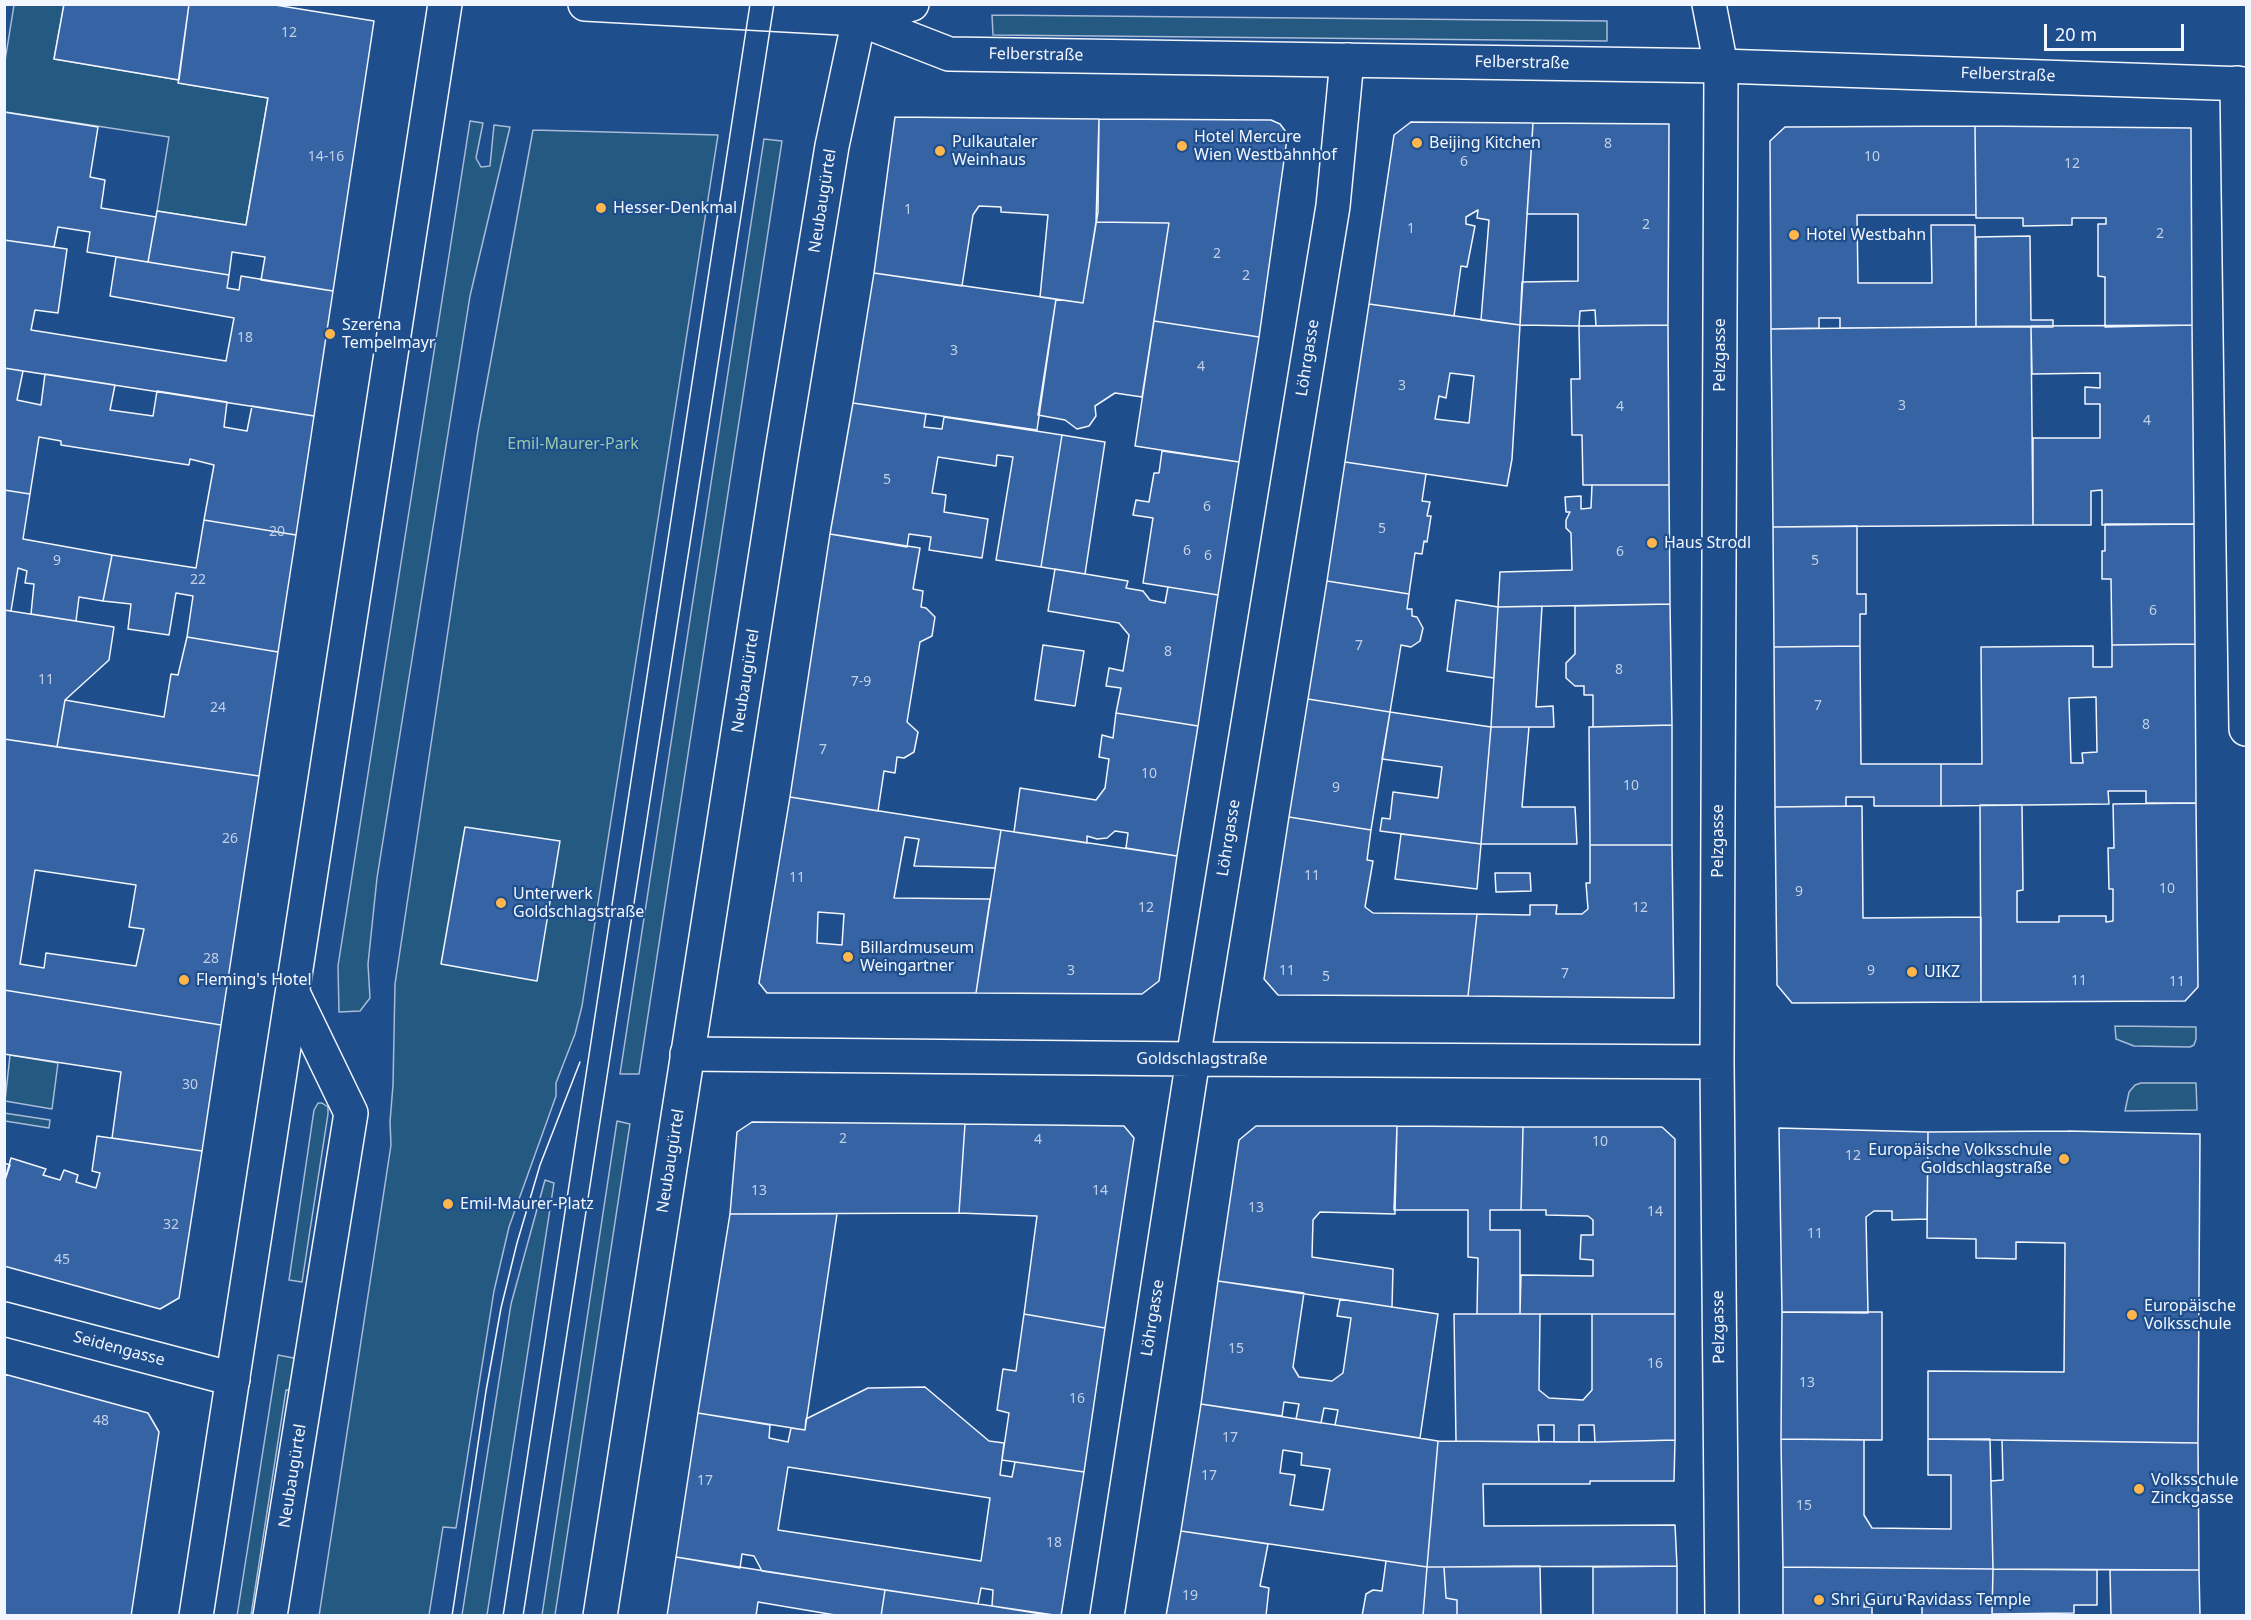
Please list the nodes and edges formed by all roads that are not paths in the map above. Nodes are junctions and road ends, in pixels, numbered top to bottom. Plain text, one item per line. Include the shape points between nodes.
1 (445, 4) edge
2 (585, 4) edge
3 (912, 4) edge
4 (1709, 4) edge
5 (862, 12) edge
6 (1347, 60) junction
7 (1721, 66) junction
8 (2242, 83) edge
9 (2247, 729) edge
10 (293, 993) junction
11 (687, 1054) junction
12 (1193, 1059) junction
13 (1717, 1062) junction
14 (4, 1319) edge
15 (233, 1379) junction
16 (196, 1616) edge
17 (270, 1616) edge
18 (600, 1616) edge
19 (1107, 1616) edge
20 (1722, 1616) edge

1 - 10 street
2 - 5 street
3 - 5 street
4 - 7 street, Pelzgasse
5 - 6 street, Felberstraße via 949,54
5 - 11 street, Neubaugürtel via 830,157
6 - 7 street, Felberstraße
6 - 12 street, Löhrgasse via 1333,206
7 - 8 street, Felberstraße
7 - 13 street, Pelzgasse
8 - 9 street
10 - 15 street
10 - 17 street, Neubaugürtel via 351,1113
11 - 12 street, Goldschlagstraße
11 - 18 street, Neubaugürtel
12 - 13 street, Goldschlagstraße
12 - 19 street, Löhrgasse
13 - 20 street, Pelzgasse
14 - 15 street, Seidengasse
15 - 16 street

